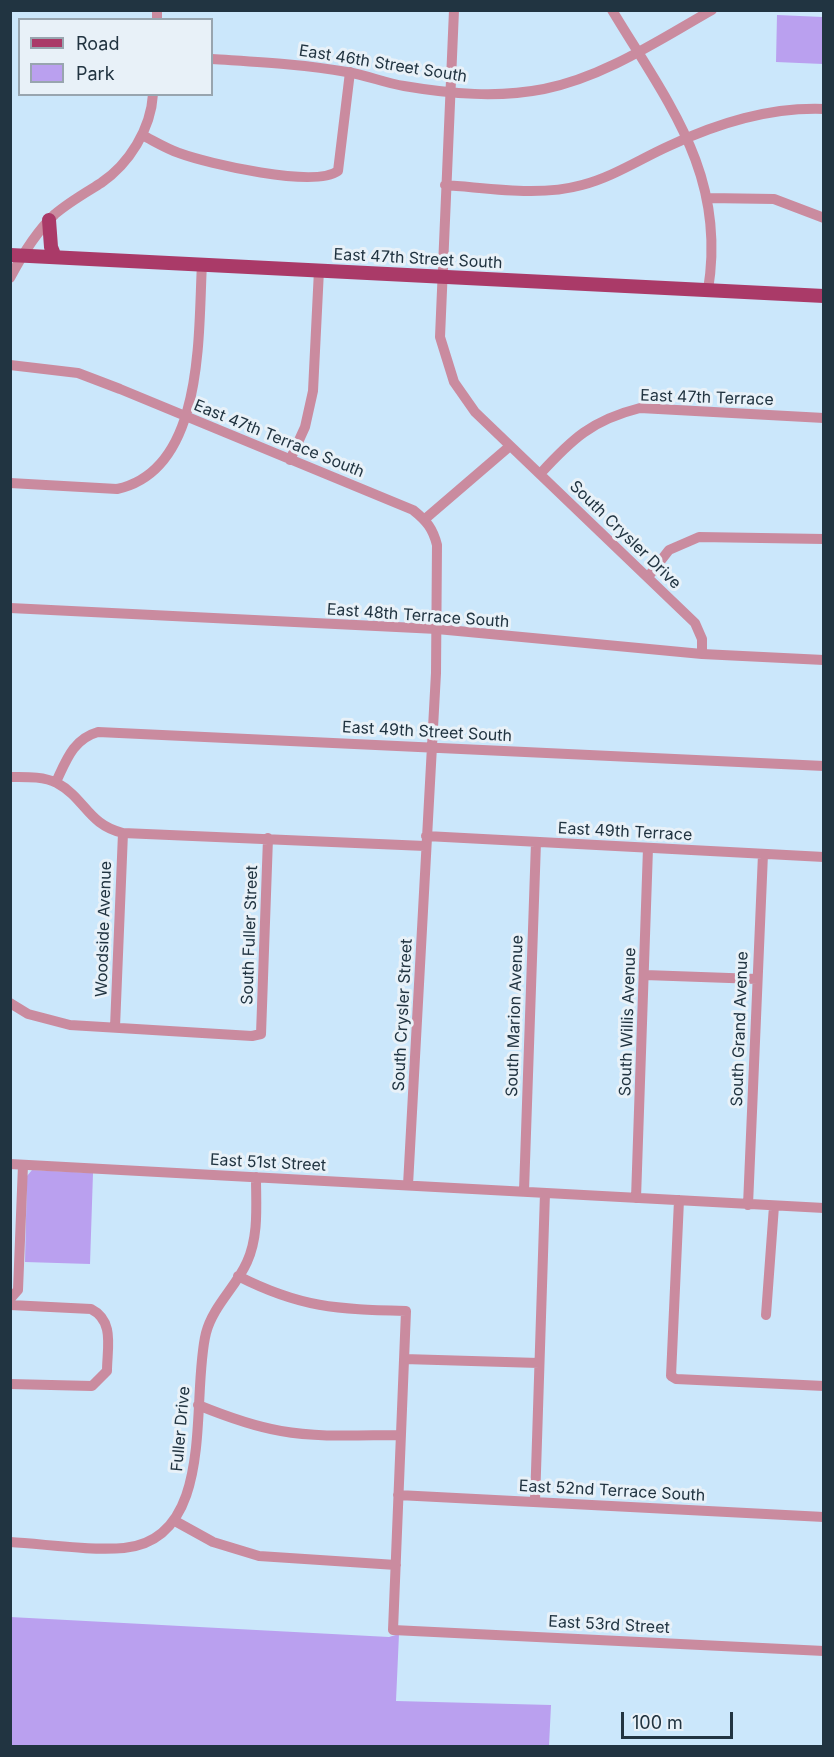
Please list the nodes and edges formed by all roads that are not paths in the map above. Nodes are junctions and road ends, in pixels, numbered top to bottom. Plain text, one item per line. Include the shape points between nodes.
1 (454, 10) edge
2 (612, 10) edge
3 (712, 10) edge
4 (637, 52) junction
5 (213, 59) edge
6 (350, 72) junction
7 (450, 92) junction
8 (152, 96) edge
9 (824, 109) edge
10 (142, 135) junction
11 (689, 138) junction
12 (445, 185) junction
13 (708, 198) junction
14 (824, 218) edge
15 (49, 220) junction
16 (17, 255) edge
17 (56, 257) junction
18 (202, 264) junction
19 (319, 270) junction
20 (441, 276) junction
21 (10, 278) edge
22 (708, 290) junction
23 (824, 296) edge
24 (10, 365) edge
25 (185, 416) junction
26 (824, 418) edge
27 (510, 446) junction
28 (290, 460) junction
29 (540, 474) junction
30 (10, 483) edge
31 (425, 519) junction
32 (824, 539) edge
33 (648, 577) junction
34 (10, 608) edge
35 (437, 629) junction
36 (702, 654) junction
37 (824, 660) edge
38 (431, 747) junction
39 (824, 765) edge
40 (10, 777) edge
41 (56, 782) junction
42 (123, 832) junction
43 (268, 838) junction
44 (425, 841) junction
45 (536, 842) junction
46 (648, 848) junction
47 (763, 854) junction
48 (824, 857) edge
49 (645, 975) junction
50 (757, 979) junction
51 (10, 1003) edge
52 (116, 1027) junction
53 (10, 1164) edge
54 (23, 1165) junction
55 (256, 1177) junction
56 (408, 1185) junction
57 (524, 1191) junction
58 (545, 1193) junction
59 (636, 1198) junction
60 (679, 1200) junction
61 (748, 1204) junction
62 (774, 1206) junction
63 (824, 1208) edge
64 (238, 1276) junction
65 (10, 1299) edge
66 (10, 1305) edge
67 (766, 1315) dead end
68 (404, 1359) junction
69 (539, 1363) junction
70 (10, 1384) edge
71 (824, 1386) edge
72 (198, 1405) junction
73 (401, 1435) junction
74 (398, 1495) junction
75 (535, 1502) junction
76 (824, 1517) edge
77 (175, 1521) junction
78 (10, 1542) edge
79 (396, 1565) junction
80 (824, 1651) edge

1 - 7 street, South Crysler Drive
2 - 4 street
3 - 4 street, East 46th Street South
4 - 7 street, East 46th Street South via 592,74 544,89 497,95
4 - 11 street
5 - 6 street, East 46th Street South
6 - 7 street, East 46th Street South via 403,86
6 - 10 street via 338,171 331,176 227,167 178,153
7 - 12 street, South Crysler Drive
8 - 10 street
9 - 11 street via 778,110
10 - 15 street via 113,173
11 - 12 street via 579,186 513,190
11 - 13 street
12 - 20 street, South Crysler Drive
13 - 14 street via 774,199
13 - 22 street via 713,245
15 - 16 street
15 - 17 main road via 51,247
16 - 17 main road, East 47th Street South
16 - 21 street
17 - 18 main road, East 47th Street South
18 - 19 main road, East 47th Street South
18 - 25 street via 195,379
19 - 20 main road, East 47th Street South
19 - 28 street via 313,392
20 - 22 main road, East 47th Street South
20 - 27 street, South Crysler Drive via 440,338 454,382 475,412
22 - 23 main road, East 47th Street South
24 - 25 street, East 47th Terrace South via 78,373
25 - 28 street, East 47th Terrace South
25 - 30 street via 162,464 131,486 107,489
26 - 29 street, East 47th Terrace via 640,408 614,414 587,428
27 - 29 street, South Crysler Drive
27 - 31 street
28 - 31 street, East 47th Terrace South via 413,510
29 - 33 street, South Crysler Drive
31 - 35 street, South Crysler Street via 437,545
32 - 33 street via 699,537 669,550
33 - 36 street, South Crysler Drive via 695,623 702,639
34 - 35 street, East 48th Terrace South
35 - 36 street, East 48th Terrace South
35 - 38 street, South Crysler Street
36 - 37 street, East 48th Terrace South
38 - 39 street, East 49th Street South
38 - 41 street, East 49th Street South via 98,732 76,743
38 - 44 street, South Crysler Street
40 - 41 street
41 - 42 street, East 49th Terrace via 74,795 99,824
42 - 43 street, East 49th Terrace
42 - 52 street, Woodside Avenue
43 - 44 street, East 49th Terrace
43 - 52 street, South Fuller Street via 261,1034
44 - 45 street, East 49th Terrace
44 - 56 street, South Crysler Street
45 - 46 street, East 49th Terrace
45 - 57 street, South Marion Avenue
46 - 47 street, East 49th Terrace
46 - 49 street, South Willis Avenue
47 - 48 street, East 49th Terrace
47 - 50 street, South Grand Avenue
49 - 50 street
49 - 59 street, South Willis Avenue
50 - 61 street, South Grand Avenue
51 - 52 street via 53,1022
53 - 54 street, East 51st Street
54 - 55 street, East 51st Street
54 - 65 street via 18,1290
55 - 56 street, East 51st Street
55 - 64 street, Fuller Drive via 254,1240 247,1264
56 - 57 street, East 51st Street
57 - 58 street, East 51st Street
58 - 59 street
58 - 69 street
59 - 60 street
60 - 61 street
60 - 71 street via 671,1376
61 - 62 street
62 - 63 street
62 - 67 street
64 - 68 street via 273,1294 310,1305 406,1311
64 - 72 street, Fuller Drive via 207,1331
66 - 70 street via 91,1309 103,1314 108,1325 107,1371 92,1386
68 - 69 street
68 - 73 street
69 - 75 street
72 - 73 street via 241,1422 282,1431
72 - 77 street, Fuller Drive via 191,1484
73 - 74 street
74 - 75 street, East 52nd Terrace South
74 - 79 street
75 - 76 street, East 52nd Terrace South
77 - 78 street, Fuller Drive via 154,1538 124,1548
77 - 79 street via 213,1542 259,1556
79 - 80 street, East 53rd Street via 393,1629

